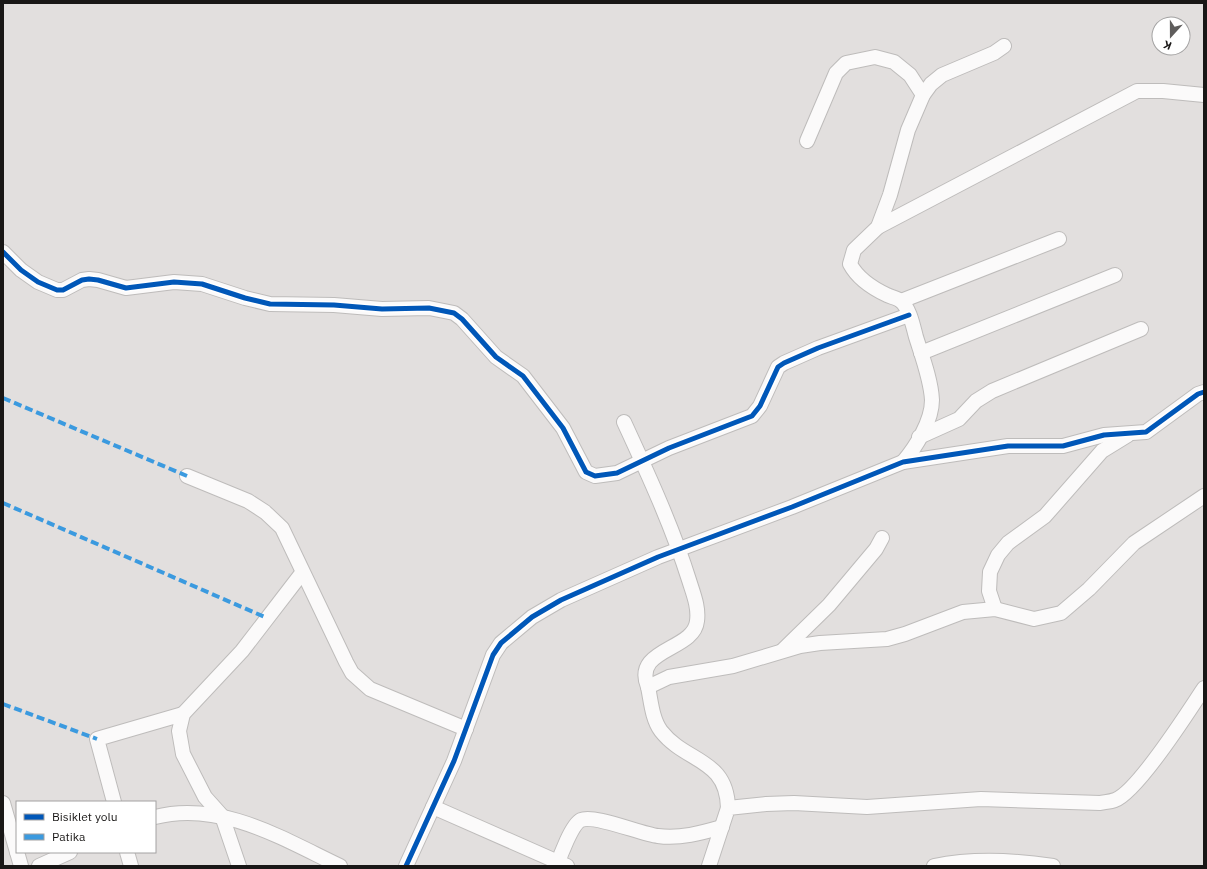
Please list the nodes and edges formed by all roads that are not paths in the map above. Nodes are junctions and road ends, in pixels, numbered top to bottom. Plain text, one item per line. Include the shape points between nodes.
1 (1004, 46) dead end
2 (923, 95) junction
3 (1204, 95) edge
4 (807, 141) dead end
5 (878, 227) junction
6 (1059, 239) dead end
7 (3, 252) edge
8 (1115, 275) dead end
9 (901, 301) junction
10 (909, 315) junction
11 (1141, 329) dead end
12 (921, 353) junction
13 (1204, 392) edge
14 (624, 422) dead end
15 (1130, 434) junction
16 (919, 437) junction
17 (642, 461) junction
18 (903, 462) junction
19 (186, 476) dead end
20 (1204, 496) edge
21 (882, 538) dead end
22 (679, 549) junction
23 (302, 572) junction
24 (995, 609) junction
25 (783, 650) junction
26 (648, 687) junction
27 (1204, 688) edge
28 (183, 714) junction
29 (466, 729) junction
30 (114, 801) edge
31 (3, 803) edge
32 (433, 807) junction
33 (728, 808) junction
34 (222, 816) junction
35 (156, 817) edge
36 (722, 827) junction
37 (16, 848) edge
38 (17, 853) edge
39 (68, 853) edge
40 (128, 853) edge
41 (561, 865) edge
42 (21, 866) edge
43 (39, 866) edge
44 (131, 866) edge
45 (239, 866) edge
46 (340, 866) edge
47 (406, 866) edge
48 (709, 866) edge
49 (934, 866) edge
50 (1053, 866) edge

1 - 2 street via 942,76 931,84
2 - 4 street via 910,76 894,62 875,57 846,63 836,73
2 - 5 street via 908,130 890,195
3 - 5 street via 1137,91
5 - 9 street via 854,250 850,264 865,283
6 - 9 street
7 - 17 street via 21,270 57,290 89,279 126,288 174,282 202,284 270,304 334,305 368,309 442,309 462,319 488,349 523,376 563,428 586,472 603,476 617,473
8 - 12 street
9 - 10 street
10 - 12 street
10 - 17 street via 784,363 778,367 760,406 752,416
11 - 16 street via 992,391 976,401 959,419
12 - 16 street via 932,400 926,425
13 - 15 street via 1146,432
14 - 17 street
15 - 18 street via 1104,434 1063,446 1008,446
15 - 24 street via 1102,451 1046,516 1008,543 998,555 990,572 989,591
16 - 18 street
17 - 22 street
18 - 22 street
19 - 23 street via 248,501 265,512 282,528
20 - 24 street via 1134,543 1061,613 1034,619
21 - 25 street via 876,549 829,605
22 - 26 street via 697,608 698,623 682,641 653,659 646,668 644,677
22 - 29 street via 561,600 532,617 502,643 493,655
23 - 28 street via 242,651
23 - 29 street via 346,662 361,682 381,695
24 - 25 street via 964,612 887,639 820,643
25 - 26 street via 733,666 669,677
26 - 33 street via 652,711 660,730 672,742 721,778 728,793
27 - 33 street via 1141,776 1116,800 1100,803 981,799 867,807 794,803
28 - 30 street via 97,739
28 - 34 street via 180,731 183,754 205,797
29 - 32 street
31 - 37 street
32 - 41 street
32 - 47 street
33 - 36 street
34 - 35 street via 194,814
34 - 45 street
34 - 46 street via 255,827
36 - 41 street via 678,837 658,836 593,818 580,820 575,826
36 - 48 street
38 - 42 street
39 - 43 street
40 - 44 street
49 - 50 street via 952,862 981,861

